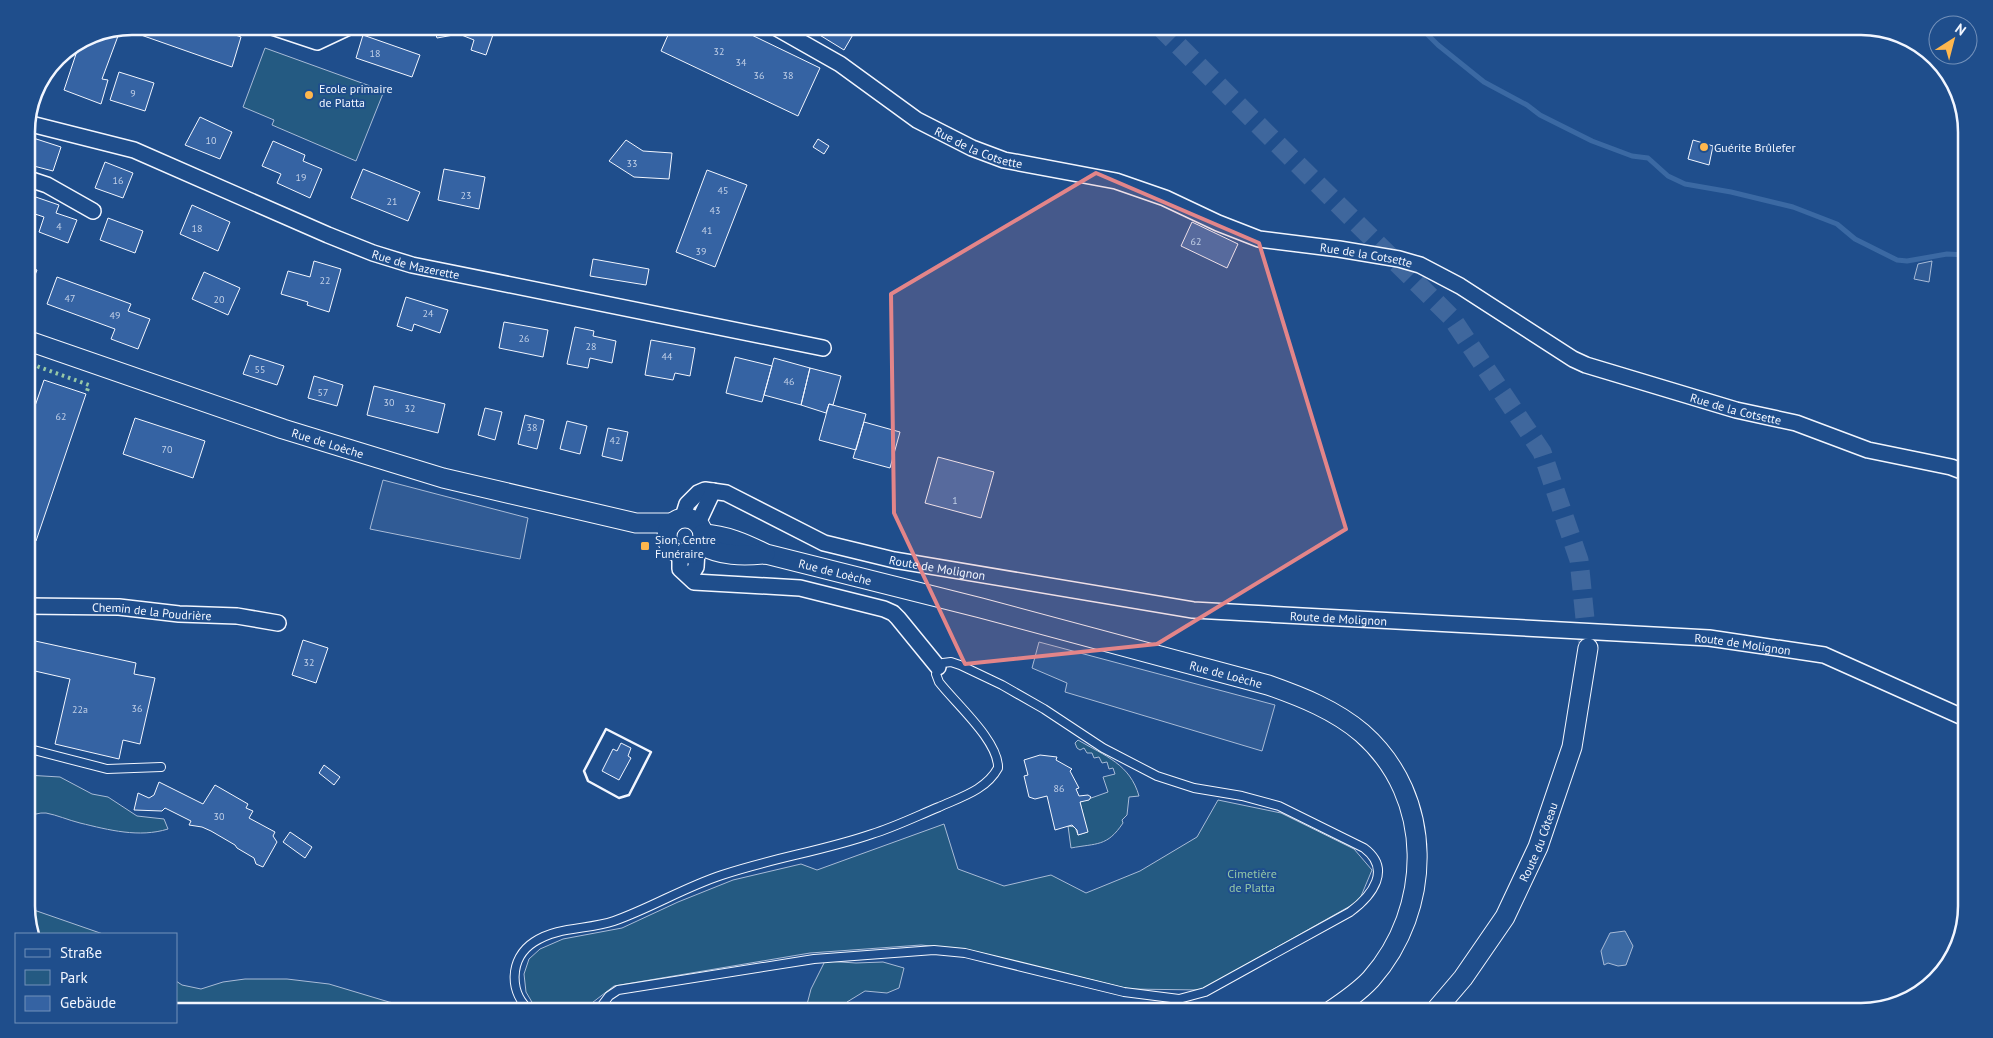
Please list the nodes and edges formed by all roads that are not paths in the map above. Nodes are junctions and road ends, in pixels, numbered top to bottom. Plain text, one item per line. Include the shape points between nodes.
1 (296, 35) edge
2 (332, 35) edge
3 (789, 35) edge
4 (35, 125) edge
5 (35, 181) edge
6 (93, 211) dead end
7 (35, 343) edge
8 (823, 348) dead end
9 (1958, 470) edge
10 (688, 536) junction
11 (35, 606) edge
12 (278, 623) dead end
13 (1588, 648) tunnel mouth
14 (938, 666) junction
15 (1958, 715) edge
16 (35, 750) edge
17 (161, 767) dead end
18 (523, 1003) edge
19 (603, 1003) edge
20 (1340, 1003) edge
21 (1442, 1003) edge

1 - 2 street via 317,42
3 - 9 street, Rue de la Cotsette via 840,64 917,120 987,155 1116,181 1165,198 1258,239 1339,249 1420,265 1460,286 1586,365 1736,410 1796,423 1868,450
4 - 8 street, Rue de Mazerette via 134,150 328,235 412,265
5 - 6 street
7 - 10 street, Rue de Loèche via 283,429 443,478
10 - 14 street via 680,569 694,582 800,588 884,609 893,613 910,630
10 - 15 street, Route de Molignon via 713,491 726,493 824,542 894,560 1193,610 1710,638 1824,655
10 - 20 street, Rue de Loèche via 717,534 766,554 1268,685 1321,706 1345,720 1388,761 1403,786 1415,826 1418,867 1416,886 1404,925 1384,962 1360,990
11 - 12 street, Chemin de la Poudrière via 120,607 237,616
13 - 21 street, Route du Côteau via 1572,747 1538,847 1505,916 1464,978
14 - 18 lane via 939,682 995,752 998,768 990,780 967,794 872,834 748,866 697,884 614,921 543,937 526,948 515,969 516,992
14 - 19 lane via 951,662 960,664 1025,698 1103,748 1157,776 1294,812 1373,855 1378,865 1374,886 1364,902 1350,912 1220,985 1179,999 1124,992 965,953 926,950 814,959 618,990
16 - 17 lane via 107,769

